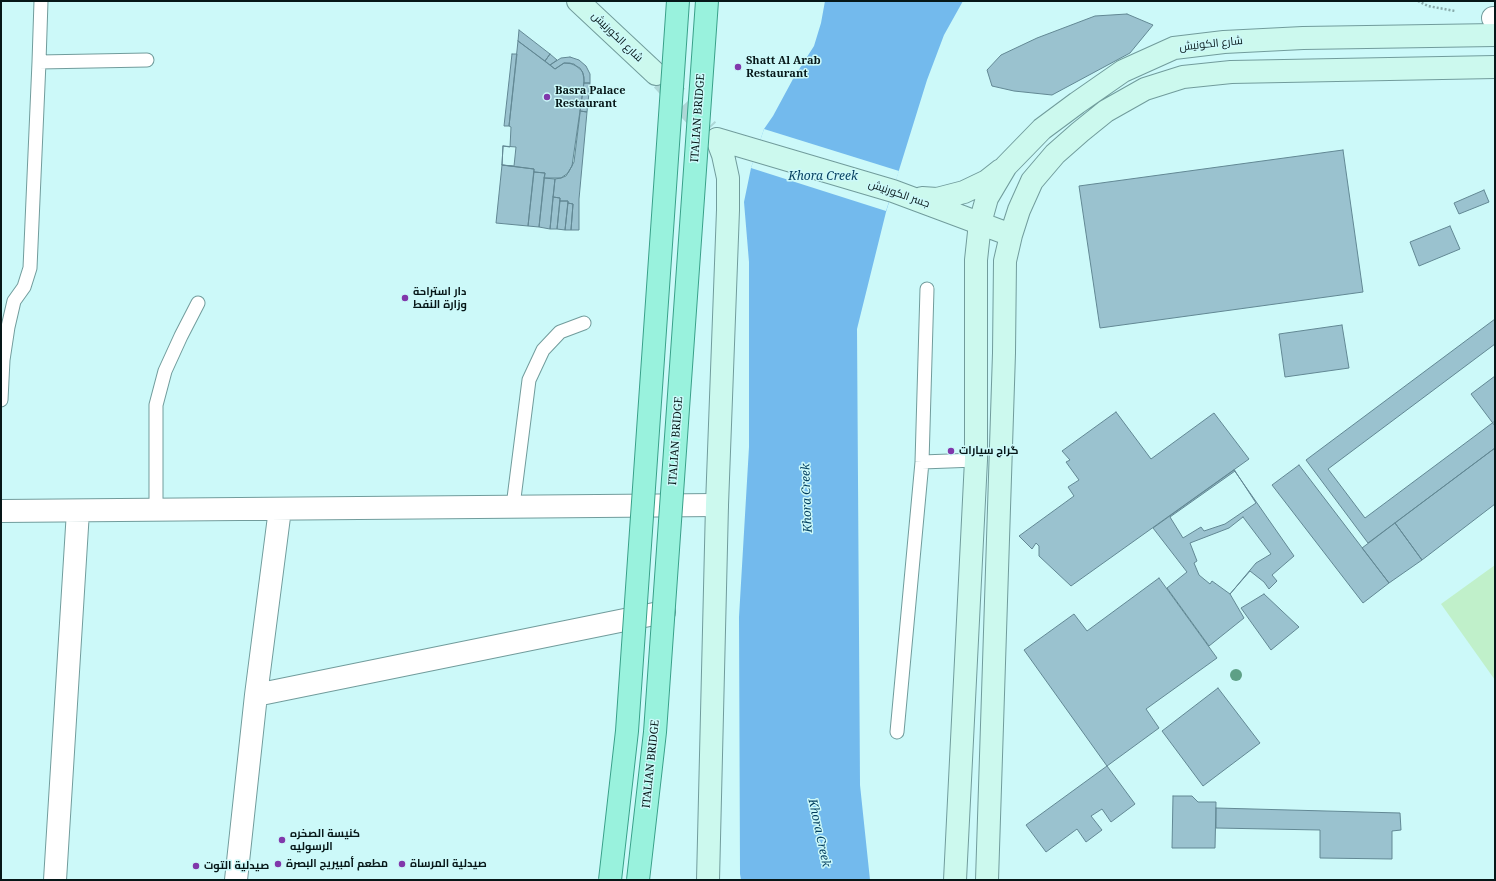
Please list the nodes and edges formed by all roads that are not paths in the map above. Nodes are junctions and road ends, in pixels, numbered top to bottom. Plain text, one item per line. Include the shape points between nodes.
1 (40, 1) edge
2 (578, 1) edge
3 (678, 1) edge
4 (707, 1) edge
5 (1494, 23) edge
6 (147, 60) dead end
7 (39, 62) junction
8 (1495, 67) edge
9 (656, 74) tunnel mouth
10 (1006, 166) junction
11 (914, 198) junction
12 (980, 223) junction
13 (1011, 235) junction
14 (927, 289) dead end
15 (198, 303) dead end
16 (584, 323) dead end
17 (1, 400) edge
18 (976, 460) junction
19 (922, 462) junction
20 (717, 504) junction
21 (513, 506) junction
22 (280, 508) junction
23 (156, 510) junction
24 (78, 511) junction
25 (1, 512) edge
26 (664, 612) junction
27 (256, 695) junction
28 (897, 732) dead end
29 (55, 880) edge
30 (236, 880) edge
31 (610, 880) edge
32 (638, 880) edge
33 (708, 880) edge
34 (956, 880) edge
35 (987, 880) edge

1 - 7 lane
2 - 9 street, شارع الكورنيش
3 - 31 main road, bridge via 627,731
4 - 26 main road, ITALIAN BRIDGE, bridge
5 - 10 street, شارع الكونيش via 1224,42 1174,48 1123,70 1076,102 1042,129
6 - 7 lane
7 - 17 lane via 30,268 24,287 14,301 8,327
8 - 13 street via 1231,72 1183,77 1145,89 1106,111 1056,154 1032,181
10 - 11 street via 987,181 964,192 937,199
10 - 12 street, شارع الكونيش via 987,198
11 - 12 street, جسر الكورنيش
11 - 20 street, جسر الكورنيش via 717,140 728,178 728,210
12 - 13 street, جسر الكورنيش
12 - 18 street, شارع الكونيش via 976,260
13 - 35 street via 1005,261
14 - 19 lane
15 - 23 lane via 165,371 156,405
16 - 21 lane via 560,332 543,350 528,380
18 - 19 lane
18 - 34 street, شارع الكونيش
19 - 28 lane
20 - 21 street
20 - 33 street
21 - 22 street
22 - 23 street
22 - 27 street
23 - 24 street
24 - 25 street
24 - 29 street
26 - 27 street
26 - 32 main road, ITALIAN BRIDGE, bridge via 655,732
27 - 30 street

